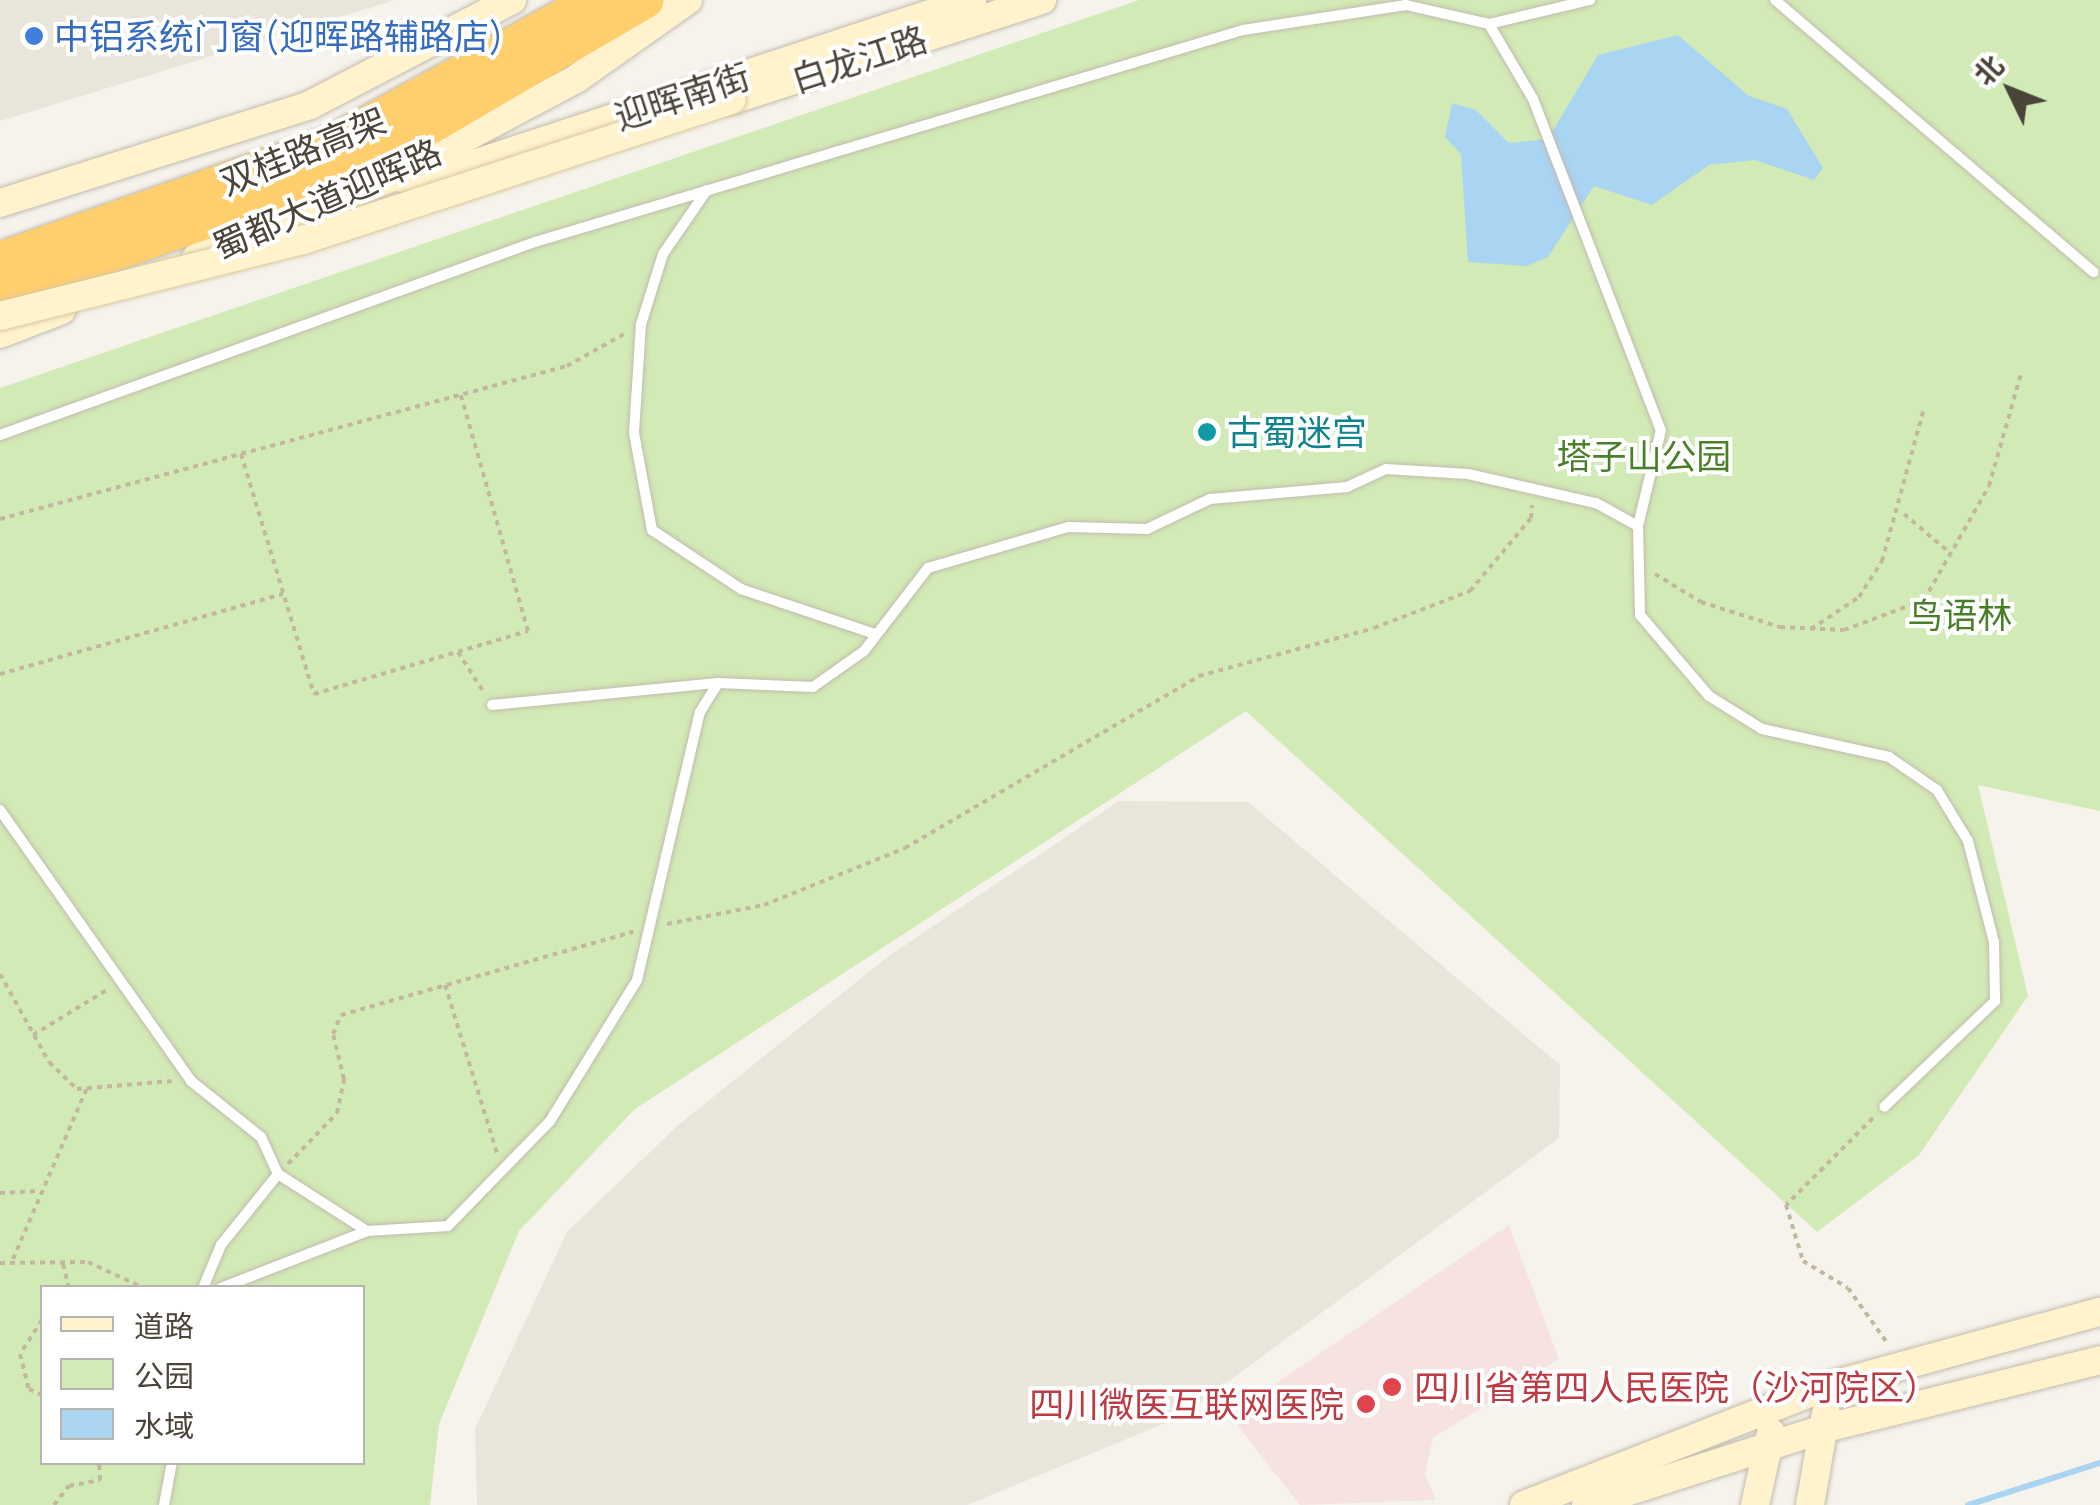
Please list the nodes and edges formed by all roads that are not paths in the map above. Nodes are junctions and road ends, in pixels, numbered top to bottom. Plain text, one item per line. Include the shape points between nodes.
1 (512, 0) edge
2 (646, 0) edge
3 (688, 0) edge
4 (972, 0) edge
5 (1042, 0) edge
6 (1590, 0) edge
7 (1774, 0) edge
8 (594, 11) edge
9 (1489, 24) junction
10 (388, 180) junction
11 (708, 190) junction
12 (0, 203) edge
13 (0, 259) edge
14 (2094, 272) dead end
15 (0, 292) edge
16 (0, 316) edge
17 (0, 334) edge
18 (0, 435) edge
19 (1638, 526) junction
20 (875, 634) junction
21 (718, 682) junction
22 (492, 705) road end
23 (0, 810) edge
24 (1884, 1107) road end
25 (278, 1174) junction
26 (368, 1231) junction
27 (203, 1285) edge
28 (230, 1285) edge
29 (2100, 1312) edge
30 (2100, 1360) edge
31 (1825, 1387) junction
32 (1780, 1403) junction
33 (1826, 1428) junction
34 (1766, 1448) junction
35 (171, 1465) edge
36 (164, 1505) edge
37 (1524, 1505) edge
38 (1586, 1505) edge
39 (1755, 1505) edge
40 (1810, 1505) edge

1 - 12 street via 310,105
2 - 8 highway
3 - 10 street, 蜀都大道迎晖路 via 576,80
4 - 10 street, 迎晖南街 via 443,174
5 - 16 street, 白龙江路, bridge via 304,240
6 - 9 lane
7 - 14 lane
8 - 13 highway, 双桂路高架 via 329,144
8 - 15 highway, 双桂路高架 via 358,168
9 - 11 lane via 1406,4 1243,30
9 - 19 lane via 1533,99 1660,430
10 - 17 street, 蜀都大道迎晖路
11 - 18 lane via 534,242
11 - 20 lane via 664,254 641,324 634,434 652,530 741,590
19 - 20 lane via 1596,503 1386,469 1348,487 1210,500 1147,529 1068,528 928,568
19 - 24 lane via 1640,615 1708,696 1762,729 1888,757 1937,790 1968,841 1994,942 1995,1001
20 - 21 lane via 813,687
21 - 22 lane
21 - 26 lane via 700,712 637,980 550,1122 448,1226
23 - 25 lane via 191,1081 261,1137
25 - 26 lane
25 - 27 lane via 221,1245
26 - 28 lane
29 - 31 street
30 - 33 street
31 - 32 street
31 - 33 street
32 - 34 street
32 - 37 street
33 - 34 street
33 - 40 street
34 - 38 street
34 - 39 street
35 - 36 lane

